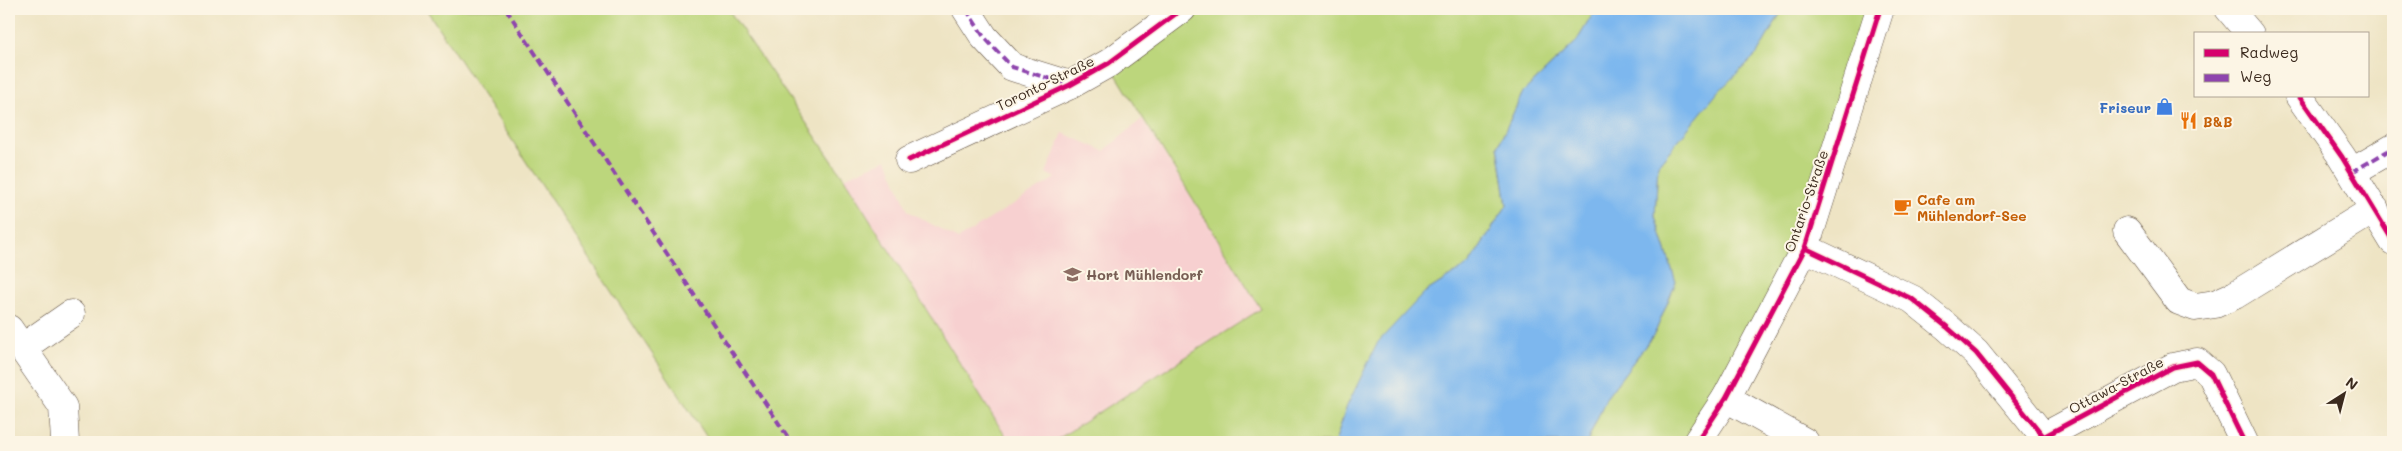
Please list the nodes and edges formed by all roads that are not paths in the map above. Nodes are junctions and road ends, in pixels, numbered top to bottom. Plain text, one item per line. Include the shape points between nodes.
1 (966, 9) edge
2 (1182, 9) edge
3 (1880, 9) edge
4 (2229, 9) edge
5 (2248, 32) edge
6 (1070, 85) junction
7 (2299, 98) edge
8 (2393, 148) edge
9 (909, 160) dead end
10 (2352, 172) junction
11 (2375, 209) junction
12 (2127, 231) dead end
13 (2393, 241) edge
14 (1805, 248) junction
15 (71, 314) dead end
16 (16, 339) edge
17 (1726, 398) junction
18 (2047, 439) edge
19 (65, 442) edge
20 (1697, 442) edge
21 (1805, 442) edge
22 (2244, 442) edge

1 - 6 street via 984,37 1012,67
2 - 6 street, Toronto-Straße via 1109,63
3 - 14 street, Ontario-Straße
4 - 5 street
6 - 9 street, Toronto-Straße
7 - 10 street
8 - 10 street
10 - 11 street
11 - 12 street via 2234,295 2215,304 2195,306 2179,301
11 - 13 street
14 - 17 street, Ontario-Straße
14 - 18 street, Ottawa-Straße via 1919,305 1976,353
15 - 16 street
16 - 19 street via 63,407
17 - 20 street, Ontario-Straße
17 - 21 street
18 - 22 street, Ottawa-Straße via 2173,367 2198,362 2211,374

